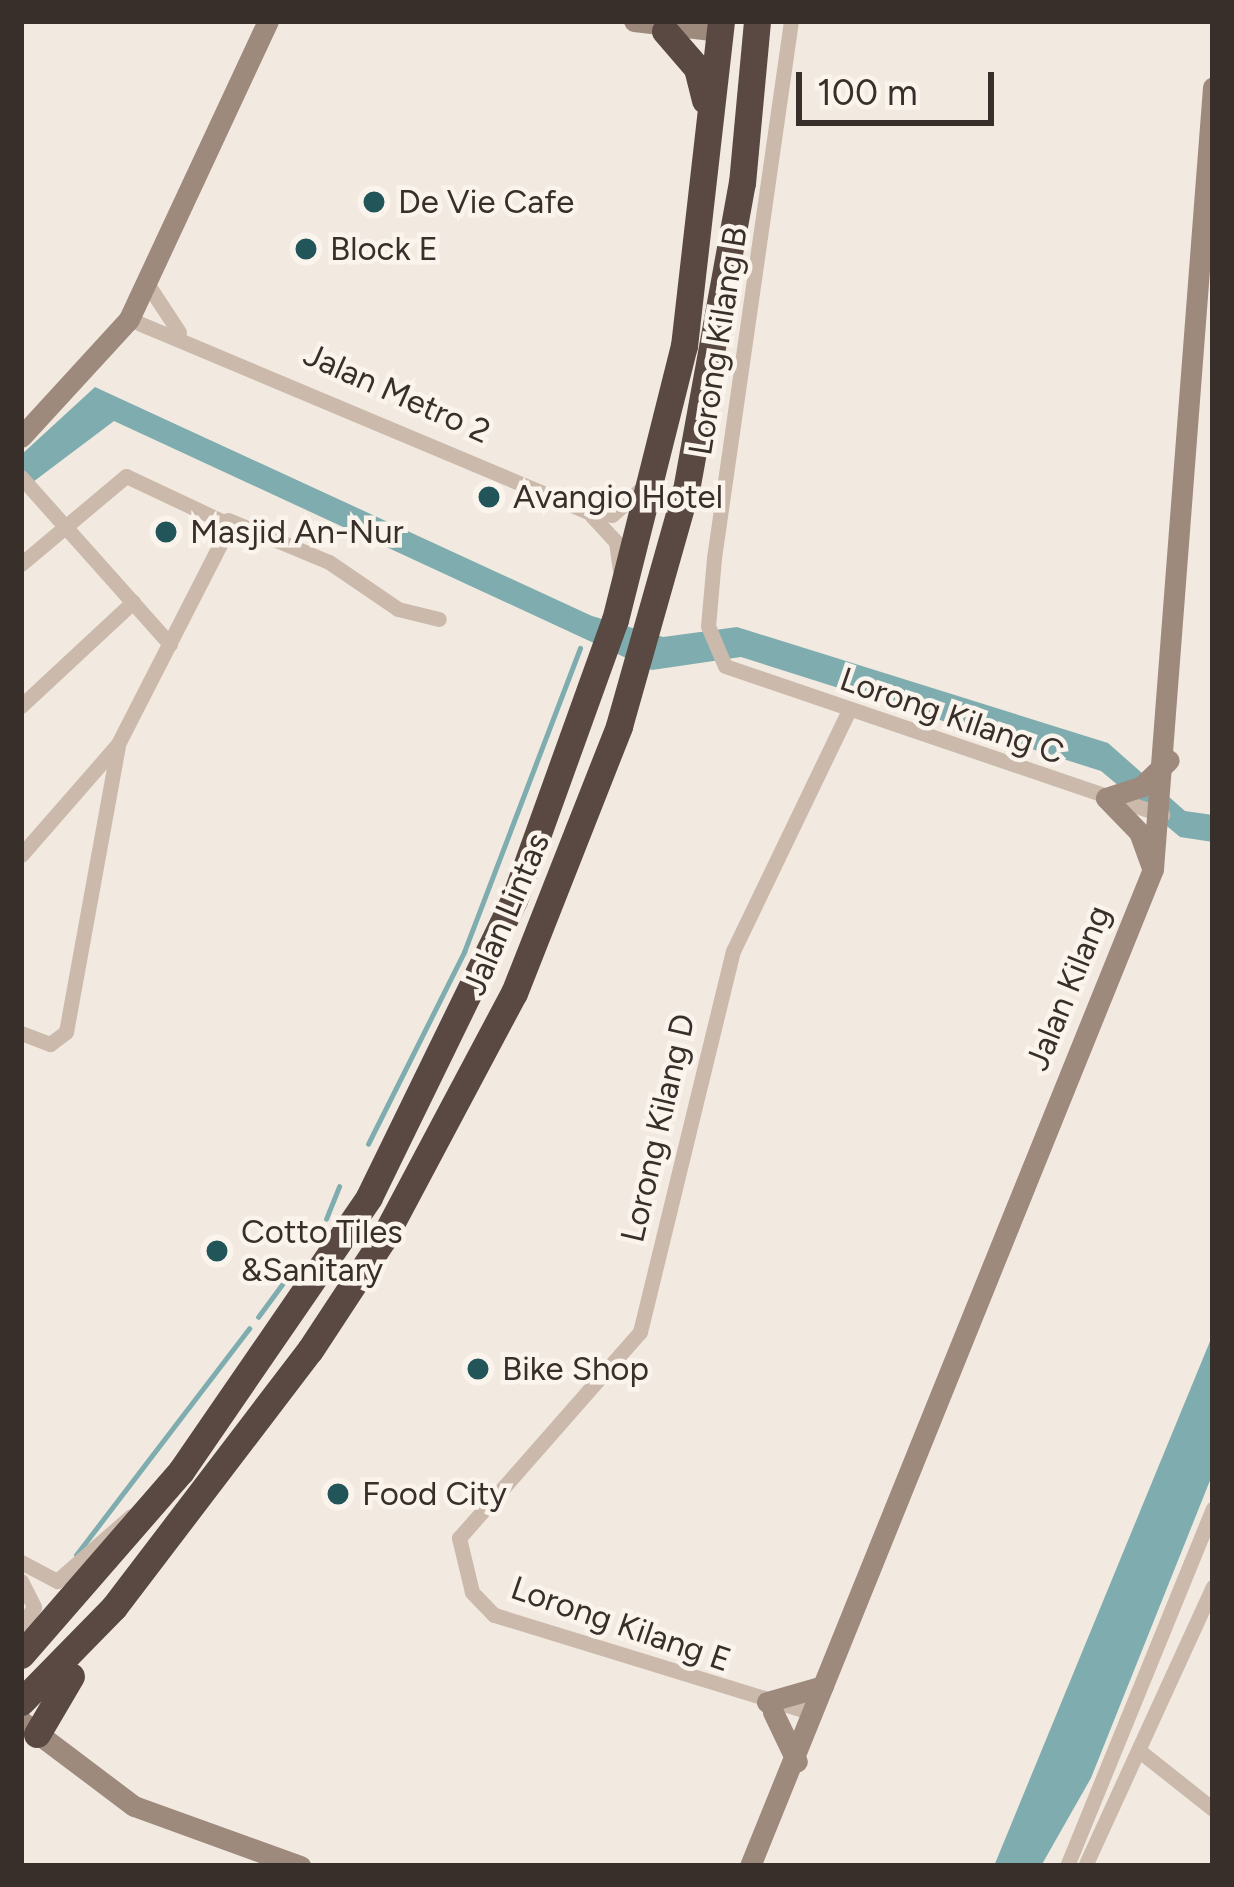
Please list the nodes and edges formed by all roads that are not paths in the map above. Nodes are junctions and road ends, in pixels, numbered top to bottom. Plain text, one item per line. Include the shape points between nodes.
1 (268, 21) edge
2 (634, 21) edge
3 (757, 21) edge
4 (791, 21) edge
5 (728, 24) edge
6 (665, 31) junction
7 (1213, 86) edge
8 (710, 128) junction
9 (742, 183) junction
10 (698, 257) junction
11 (146, 282) junction
12 (129, 319) junction
13 (179, 332) junction
14 (21, 437) edge
15 (654, 470) junction
16 (26, 483) edge
17 (589, 512) junction
18 (228, 520) junction
19 (65, 526) junction
20 (21, 564) edge
21 (133, 602) junction
22 (439, 619) dead end
23 (615, 620) junction
24 (170, 644) junction
25 (725, 666) joint
26 (21, 706) edge
27 (848, 712) junction
28 (118, 744) junction
29 (1168, 760) junction
30 (1106, 798) junction
31 (1162, 814) junction
32 (21, 855) edge
33 (1153, 869) junction
34 (21, 1034) edge
35 (282, 1388) junction
36 (152, 1504) junction
37 (1213, 1509) edge
38 (469, 1516) joint
39 (21, 1565) edge
40 (21, 1581) edge
41 (1212, 1591) edge
42 (67, 1607) junction
43 (115, 1607) junction
44 (21, 1628) edge
45 (21, 1655) edge
46 (823, 1686) junction
47 (21, 1702) edge
48 (770, 1707) junction
49 (811, 1719) junction
50 (33, 1737) edge
51 (1142, 1753) junction
52 (797, 1762) junction
53 (1213, 1808) edge
54 (198, 1836) junction
55 (752, 1864) edge
56 (252, 1866) edge
57 (300, 1866) edge
58 (1067, 1866) edge
59 (1085, 1866) edge

1 - 11 street
2 - 6 street
3 - 9 highway, Jalan Lintas
4 - 25 street, Lorong Kilang B via 707,626
5 - 6 street
5 - 8 highway, Jalan Lintas
6 - 8 highway via 697,68
7 - 29 street, Jalan Kilang
8 - 10 highway, Jalan Lintas
9 - 10 highway via 721,194
9 - 35 highway, Jalan Lintas via 669,556 556,896 395,1218
10 - 15 highway, Jalan Lintas
11 - 12 street
11 - 13 street
12 - 13 street, Jalan Metro 2
12 - 14 street
13 - 17 street, Jalan Metro 2
15 - 17 street via 622,510
15 - 23 highway, Jalan Lintas
16 - 19 street
17 - 23 street via 618,548
18 - 19 street via 126,476
18 - 22 street
18 - 24 street
19 - 20 street
19 - 21 street
21 - 24 street
21 - 26 street
23 - 36 highway, Jalan Lintas via 514,900 393,1156
24 - 28 street
25 - 27 street, Lorong Kilang C
27 - 30 street, Lorong Kilang C
27 - 38 street, Lorong Kilang D via 733,951 640,1332
28 - 32 street
28 - 34 street via 59,1043
29 - 30 street via 1142,787
29 - 31 street, Jalan Kilang
30 - 31 street, Lorong Kilang C
30 - 33 street via 1138,832
31 - 33 street, Jalan Kilang
33 - 46 street, Jalan Kilang
35 - 42 highway via 100,1600
35 - 43 highway, Jalan Lintas
36 - 39 street via 57,1581
36 - 42 highway, Jalan Lintas
37 - 58 street
38 - 48 street, Lorong Kilang E via 461,1560 485,1609
39 - 42 street
40 - 44 street via 34,1607
41 - 51 street
42 - 45 highway, Jalan Lintas
43 - 47 highway, Jalan Lintas
43 - 50 highway
46 - 48 street
46 - 49 street, Jalan Kilang
48 - 49 street, Lorong Kilang E
48 - 52 street
49 - 52 street, Jalan Kilang
50 - 54 street
51 - 53 street
51 - 59 street
52 - 55 street, Jalan Kilang
54 - 56 street
54 - 57 street

